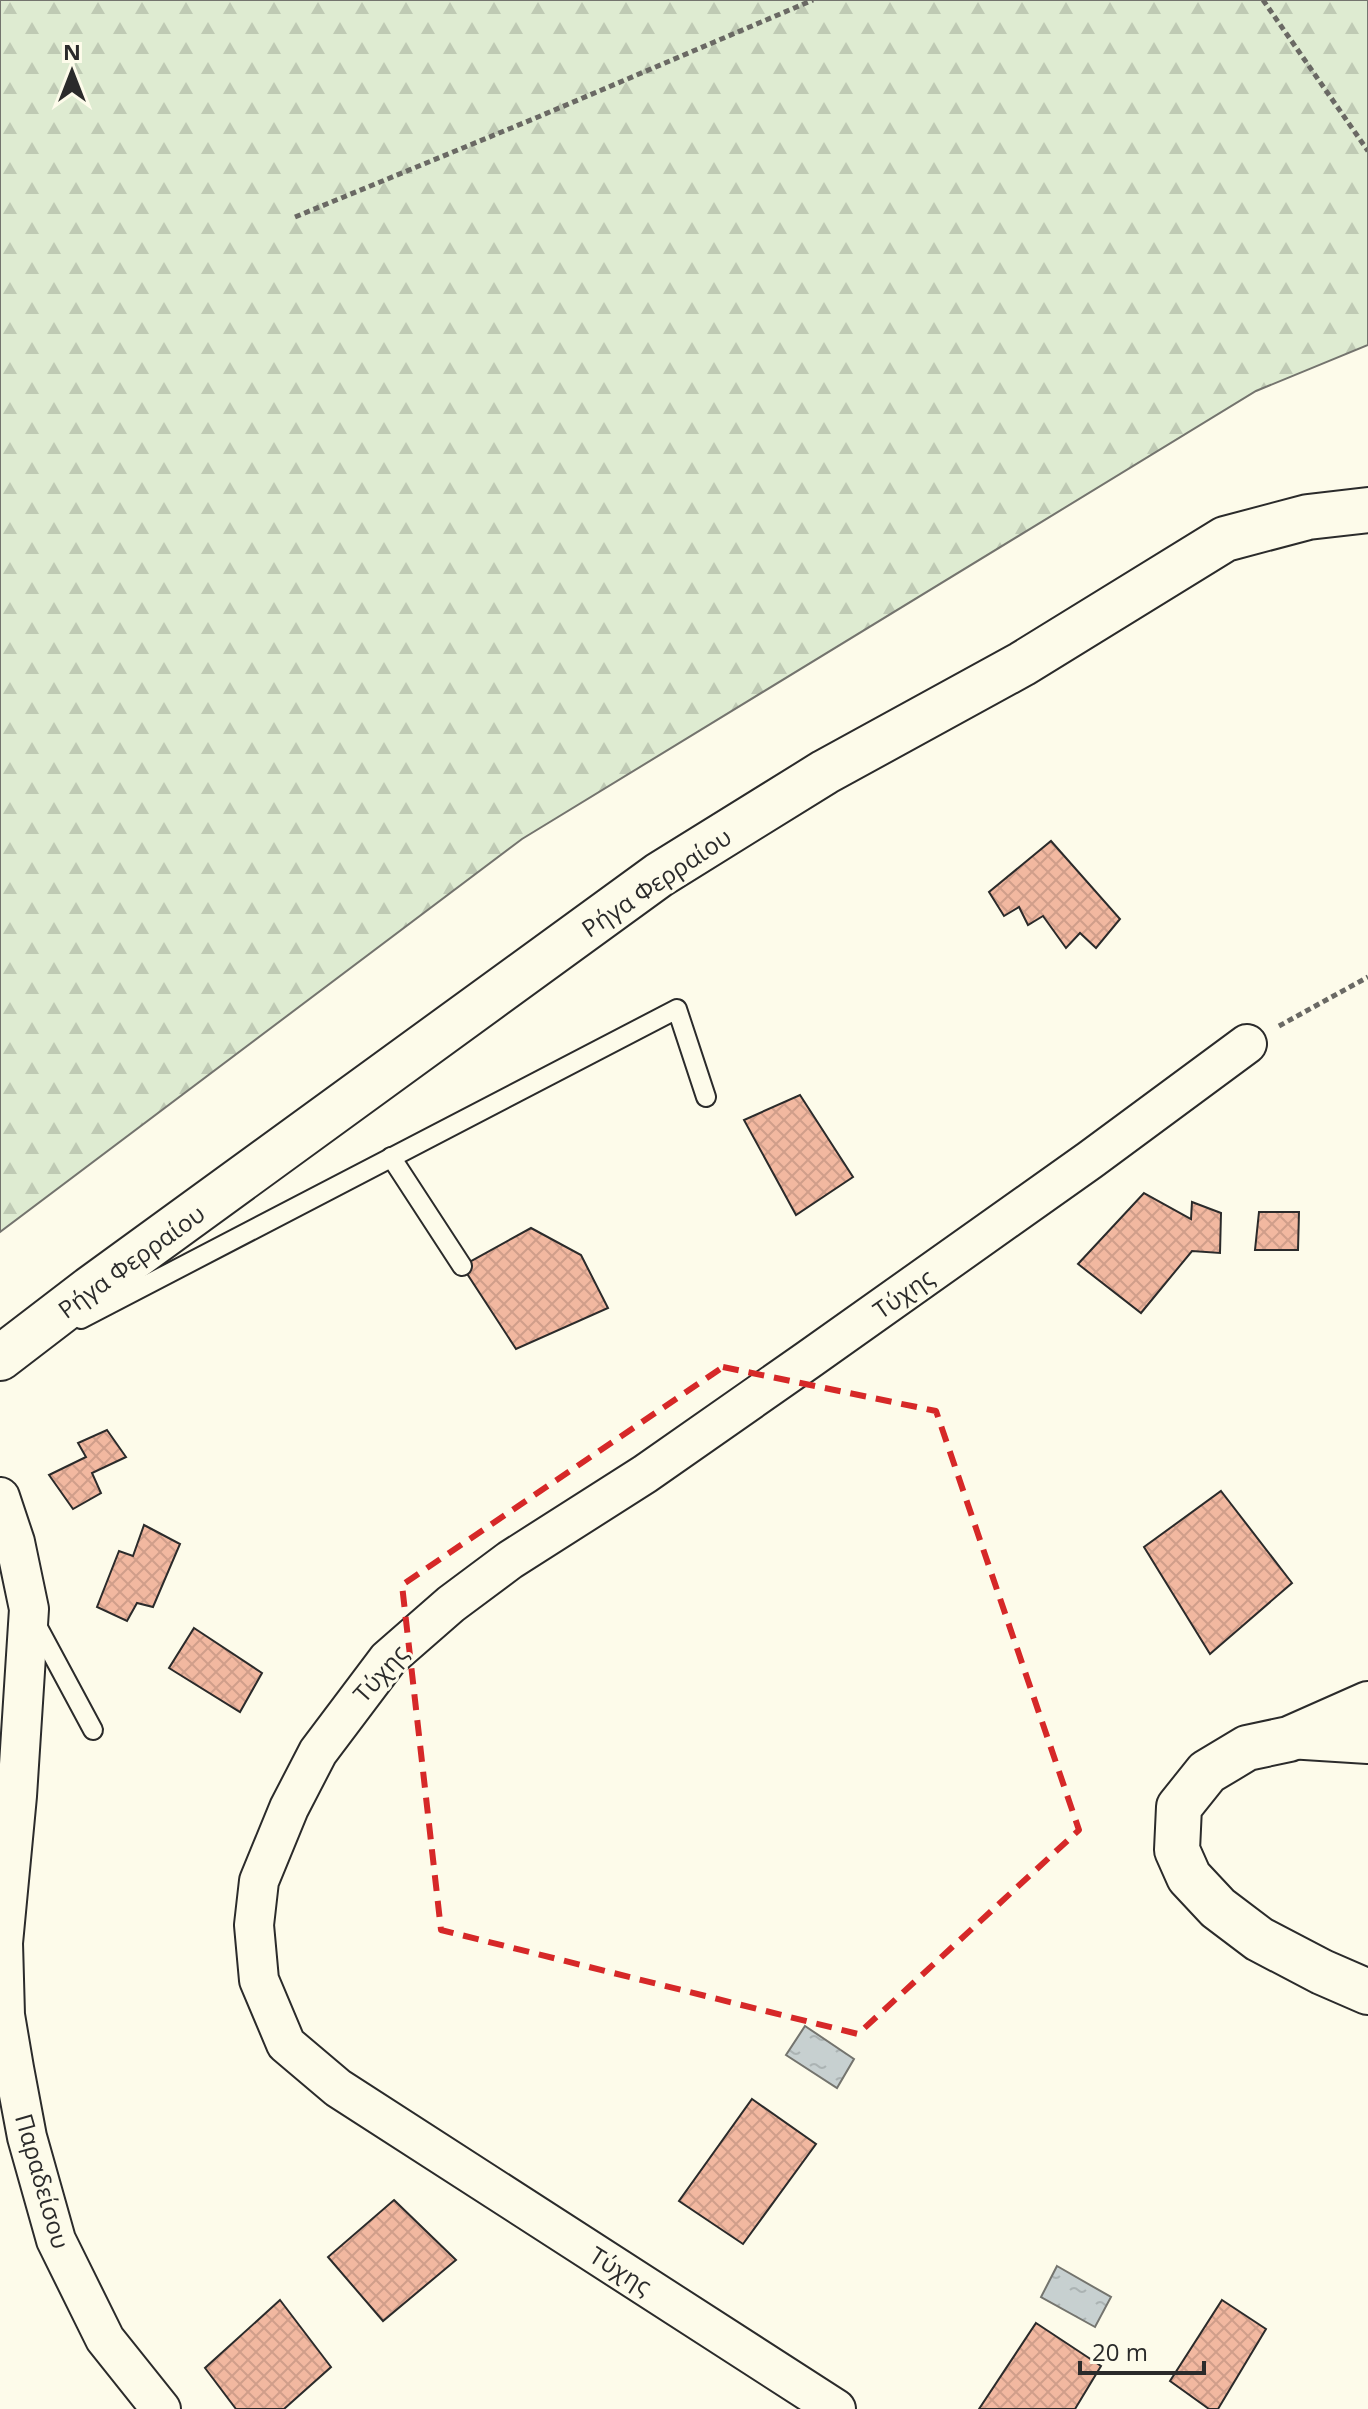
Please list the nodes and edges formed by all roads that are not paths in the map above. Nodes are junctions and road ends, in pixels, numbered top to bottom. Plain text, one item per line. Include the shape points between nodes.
1 (1368, 510) edge
2 (1247, 1044) road end
3 (706, 1097) dead end
4 (391, 1157) junction
5 (462, 1266) dead end
6 (0, 1360) edge
7 (0, 1497) edge
8 (29, 1609) junction
9 (1368, 1704) edge
10 (93, 1730) dead end
11 (1289, 1739) junction
12 (1368, 1744) edge
13 (1368, 1992) edge
14 (161, 2409) edge
15 (836, 2409) edge

1 - 6 street, Ρήγα Φερραίου via 1308,517 1225,539 1022,664 825,772 697,851 90,1289
2 - 15 street, Τύχης via 965,1250 451,1604 388,1659 318,1752 259,1881 254,1925 259,1980 286,2044 338,2088
3 - 4 lane via 677,1009
4 - 5 lane
4 - 6 lane
7 - 8 street, Παραδείσου
8 - 10 lane
8 - 14 street, Παραδείσου via 3,1943 5,2015 27,2137 56,2240 105,2339
9 - 11 street
11 - 12 street
11 - 13 street via 1247,1748 1207,1772 1179,1807 1177,1850 1189,1877 1259,1939

